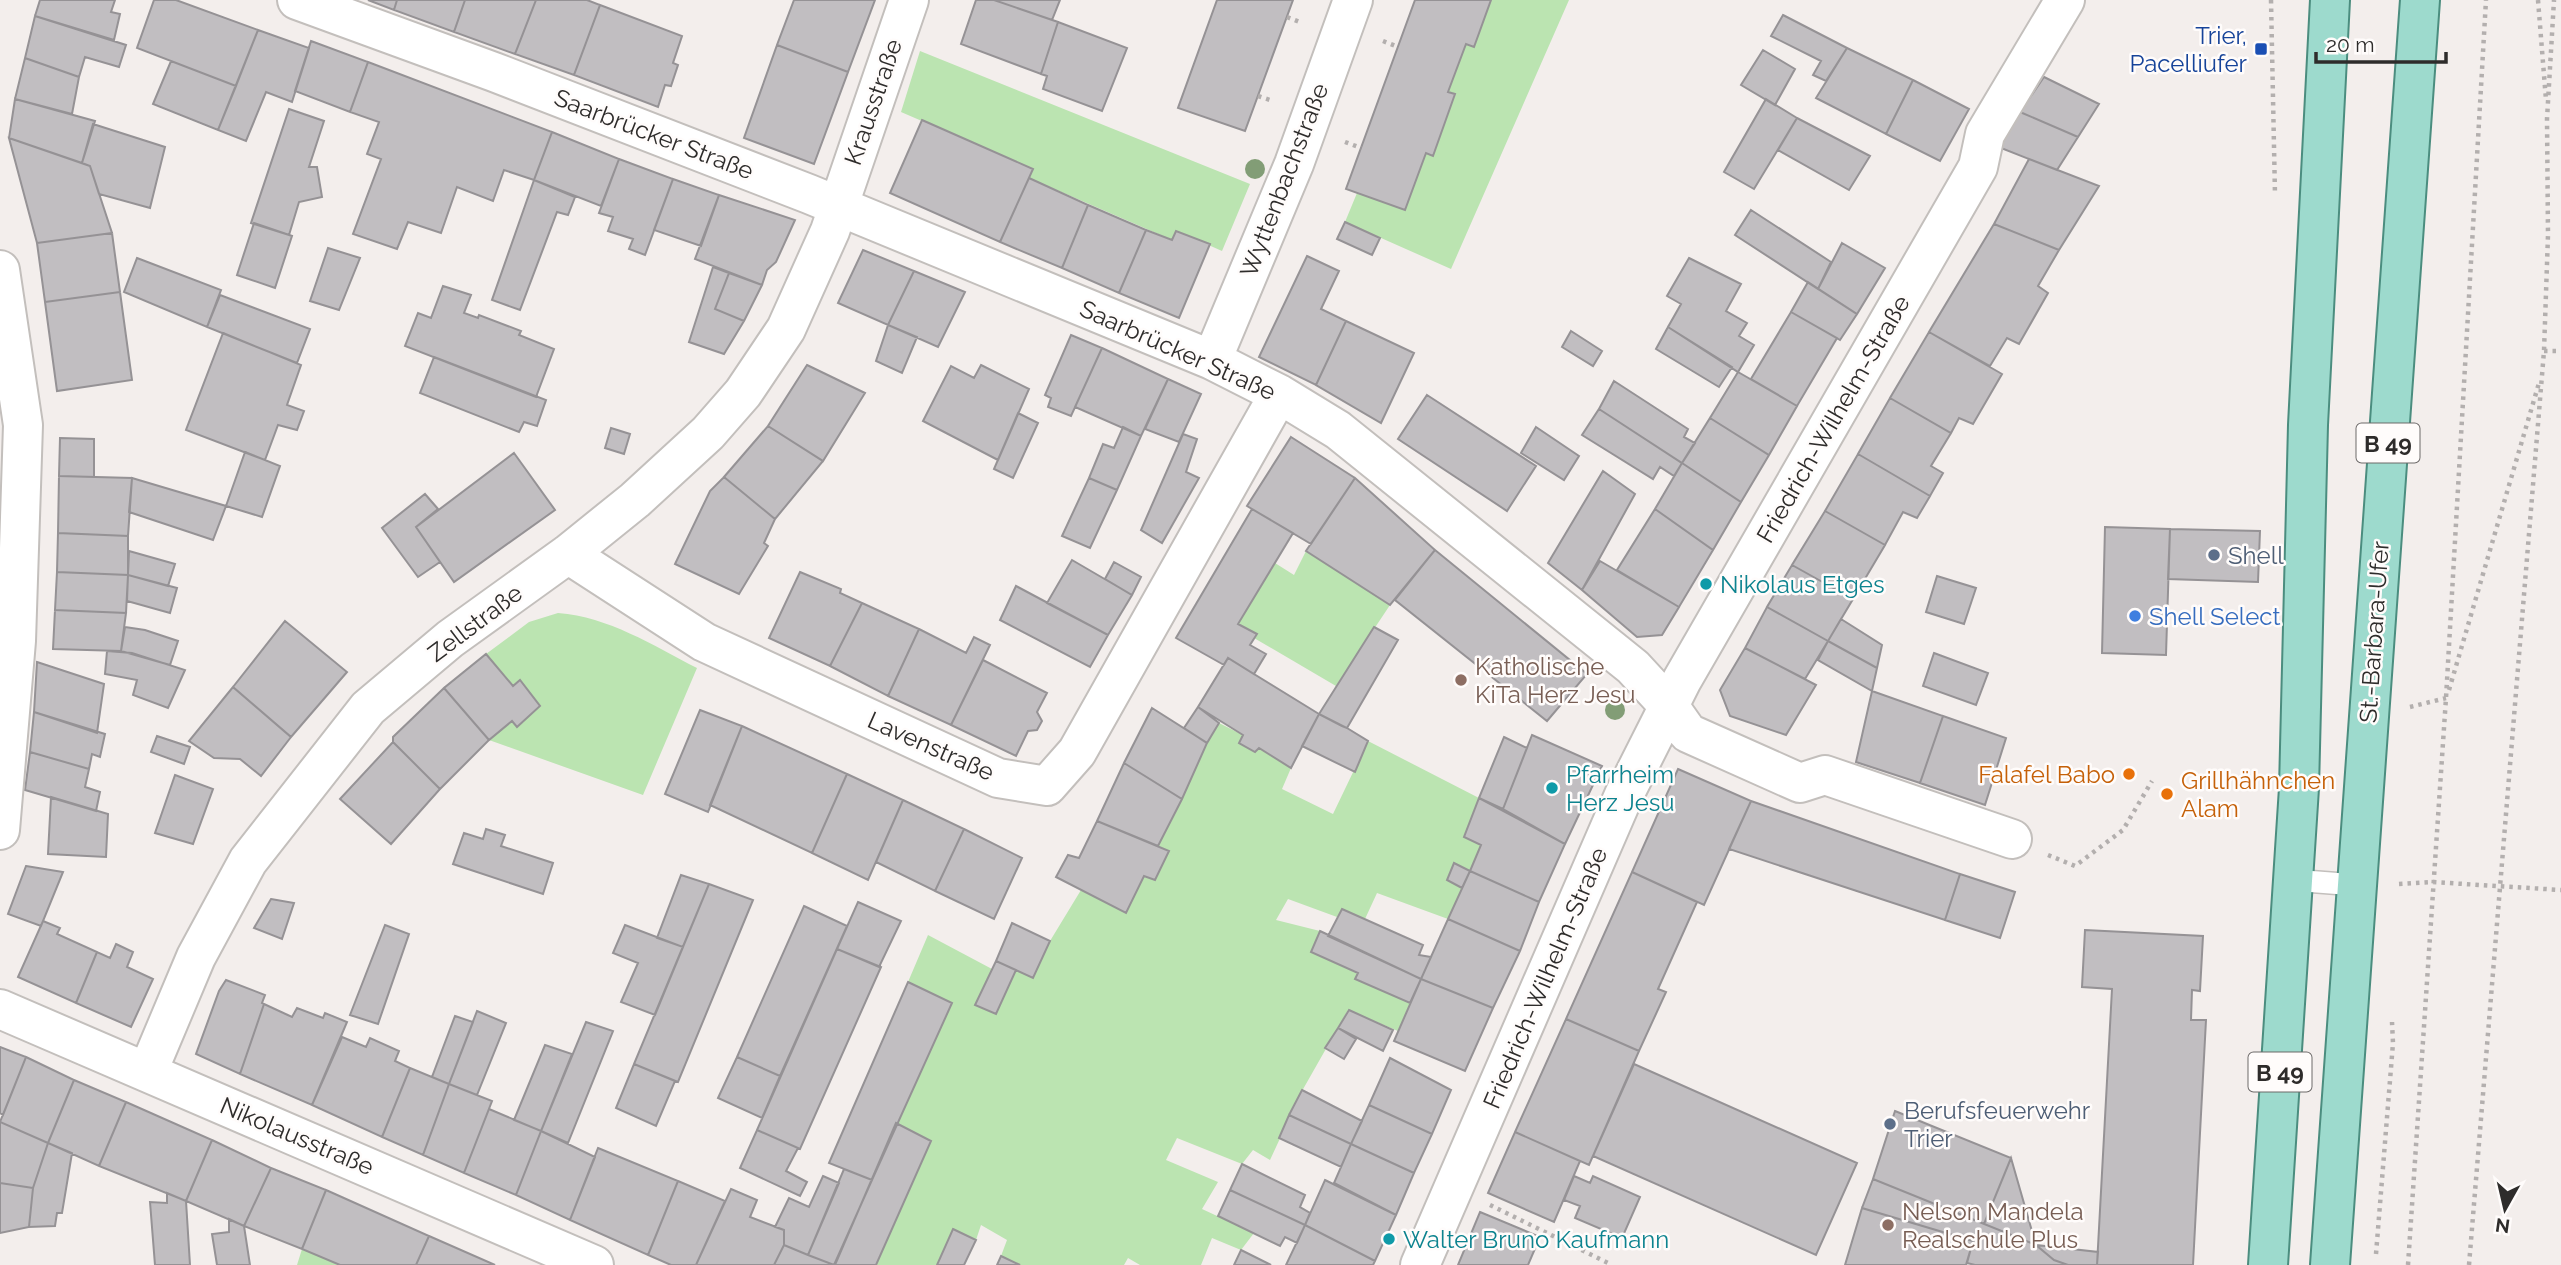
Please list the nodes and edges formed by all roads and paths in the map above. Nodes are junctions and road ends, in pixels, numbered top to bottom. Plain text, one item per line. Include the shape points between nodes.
1 (298, 0) edge
2 (909, 0) edge
3 (1353, 0) edge
4 (2065, 0) edge
5 (2330, 0) edge
6 (2420, 0) edge
7 (2486, 0) edge
8 (2538, 0) edge
9 (2554, 0) edge
10 (2547, 119) junction
11 (838, 205) junction
12 (0, 270) edge
13 (2544, 351) junction
14 (2561, 351) edge
15 (1212, 360) junction
16 (2542, 373) junction
17 (1279, 394) junction
18 (568, 554) junction
19 (2446, 698) junction
20 (1670, 706) junction
21 (2409, 708) dead end
22 (2152, 781) dead end
23 (0, 830) edge
24 (2012, 839) dead end
25 (2074, 866) dead end
26 (2292, 880) junction
27 (2432, 882) junction
28 (2356, 885) junction
29 (2500, 887) junction
30 (2561, 890) edge
31 (0, 1009) edge
32 (148, 1071) junction
33 (1454, 1188) junction
34 (594, 1265) edge
35 (1420, 1265) edge
36 (1612, 1265) edge
37 (2268, 1265) edge
38 (2330, 1265) edge
39 (2408, 1265) edge
40 (2469, 1265) edge

1 - 11 street, Saarbrücker Straße
2 - 11 street, Krausstraße
3 - 15 street, Wyttenbachstraße via 1294,164
4 - 20 street, Friedrich-Wilhelm-Straße via 1985,134 1978,167
5 - 26 main road, B 49 via 2308,425 2299,788
6 - 28 main road, St.-Barbara-Ufer / B 49
7 - 19 path
8 - 10 path
9 - 10 path
10 - 13 path
11 - 15 street, Saarbrücker Straße
11 - 18 street, Zellstraße via 786,329 743,393 708,433
12 - 23 street via 23,425 16,641
13 - 14 path
13 - 16 path
15 - 17 street, Saarbrücker Straße
16 - 19 path
16 - 29 path
17 - 18 street, Lavenstraße via 1077,752 1047,786 998,778 704,642
17 - 20 street, Saarbrücker Straße via 1338,430 1633,667
18 - 32 street, Zellstraße via 450,639 368,708 248,861 195,957
19 - 21 path
19 - 27 path
20 - 24 street, Saarbrücker Straße via 1688,733 1800,783 1825,775
20 - 33 street, Friedrich-Wilhelm-Straße via 1624,795
22 - 25 path via 2123,830
26 - 28 lane
26 - 37 main road, B 49
27 - 29 path
27 - 39 path
28 - 38 main road, St.-Barbara-Ufer / B 49
29 - 30 path
29 - 40 path
31 - 32 street, Nikolausstraße
32 - 34 street, Nikolausstraße
33 - 35 street, Friedrich-Wilhelm-Straße
33 - 36 path

